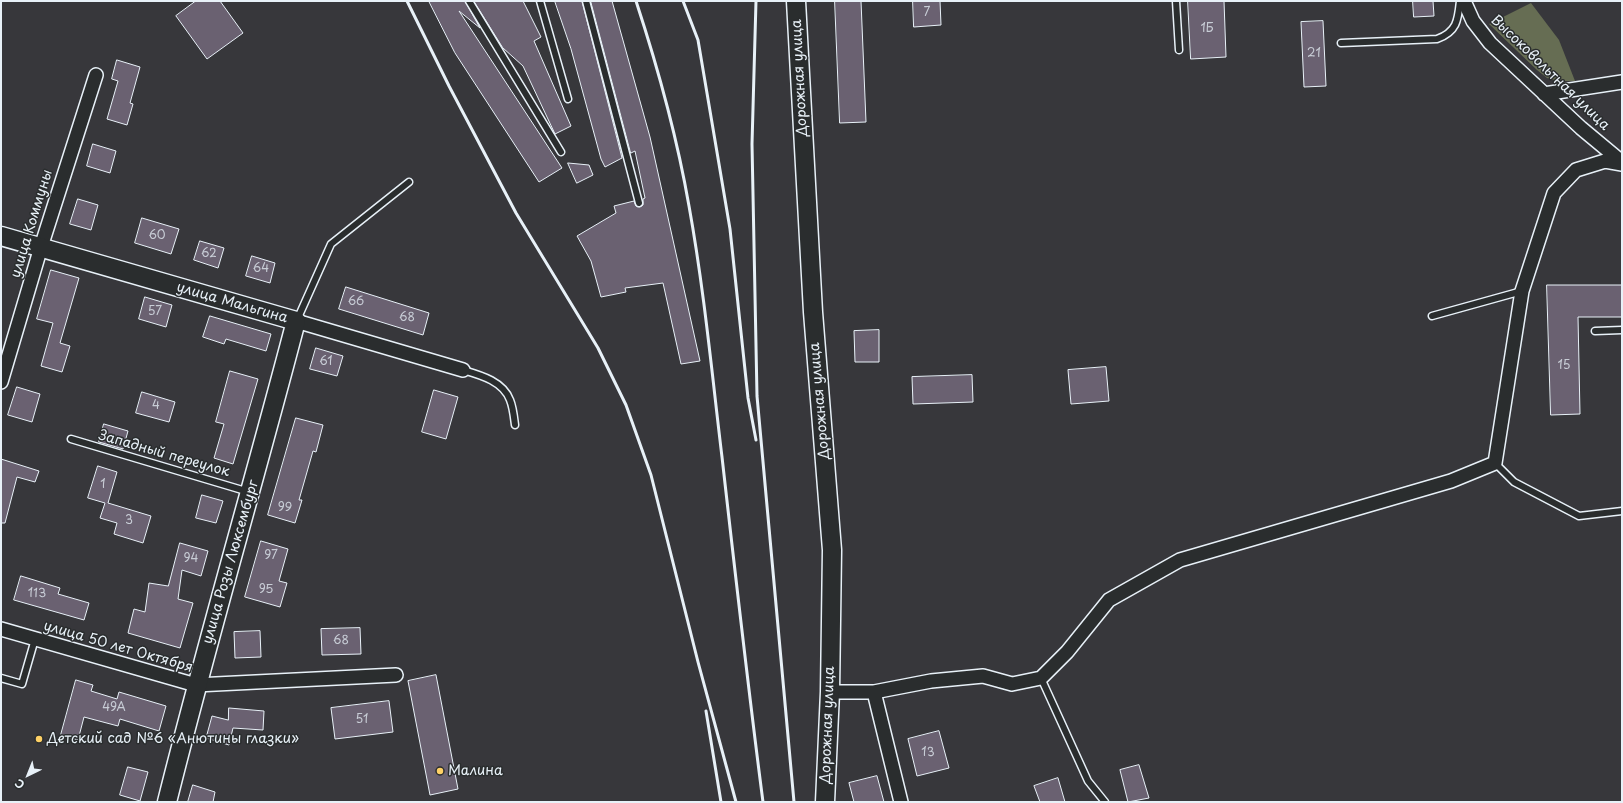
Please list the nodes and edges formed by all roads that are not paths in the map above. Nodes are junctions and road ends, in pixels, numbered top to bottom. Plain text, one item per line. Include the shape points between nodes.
1 (470, 1) edge
2 (540, 1) edge
3 (586, 1) edge
4 (796, 1) edge
5 (1176, 1) edge
6 (1460, 1) edge
7 (1464, 1) edge
8 (1342, 43) dead end
9 (1179, 50) dead end
10 (96, 75) dead end
11 (1622, 82) edge
12 (1544, 94) junction
13 (568, 98) dead end
14 (561, 152) dead end
15 (1622, 163) edge
16 (409, 182) dead end
17 (639, 203) dead end
18 (1, 236) edge
19 (41, 248) junction
20 (1522, 291) junction
21 (1432, 316) dead end
22 (296, 322) junction
23 (1622, 330) edge
24 (1594, 331) dead end
25 (463, 370) joint
26 (1, 382) edge
27 (516, 425) dead end
28 (71, 439) dead end
29 (1495, 463) junction
30 (251, 492) junction
31 (1622, 511) edge
32 (1, 629) edge
33 (35, 639) junction
34 (396, 675) dead end
35 (1, 678) edge
36 (1041, 678) junction
37 (196, 685) junction
38 (830, 692) junction
39 (874, 692) junction
40 (167, 802) edge
41 (825, 802) edge
42 (901, 802) edge
43 (1105, 802) edge

1 - 14 lane
2 - 13 lane
3 - 17 lane
4 - 38 street, Дорожная улица via 813,312 832,550
5 - 9 lane
6 - 8 lane via 1455,27 1447,36 1437,39
7 - 12 street, Высоковольтная улица via 1473,21 1490,43
10 - 19 street, улица Коммуны
11 - 12 street
12 - 15 street, Высоковольтная улица
15 - 20 street via 1606,161 1576,170 1554,193
16 - 22 lane via 331,244
18 - 19 street, улица Мальгина
19 - 22 street, улица Мальгина
19 - 26 street, улица Коммуны
20 - 21 lane
20 - 29 street
22 - 25 street, улица Мальгина
22 - 30 street, улица Розы Люксембург
23 - 24 lane
25 - 27 lane via 488,377 502,389 510,398
28 - 30 lane, Западный переулок
29 - 31 lane via 1514,482 1579,516
29 - 36 street via 1451,481 1180,560 1109,600 1067,652
30 - 37 street, улица Розы Люксембург
32 - 33 street, улица 50 лет Октября
33 - 35 lane via 22,684
33 - 37 street, улица 50 лет Октября
34 - 37 street, улица 50 лет Октября
36 - 39 street via 1012,684 983,676 931,681
36 - 43 lane via 1088,781
37 - 40 street, улица Розы Люксембург
38 - 39 street
38 - 41 street, Дорожная улица
39 - 42 street

